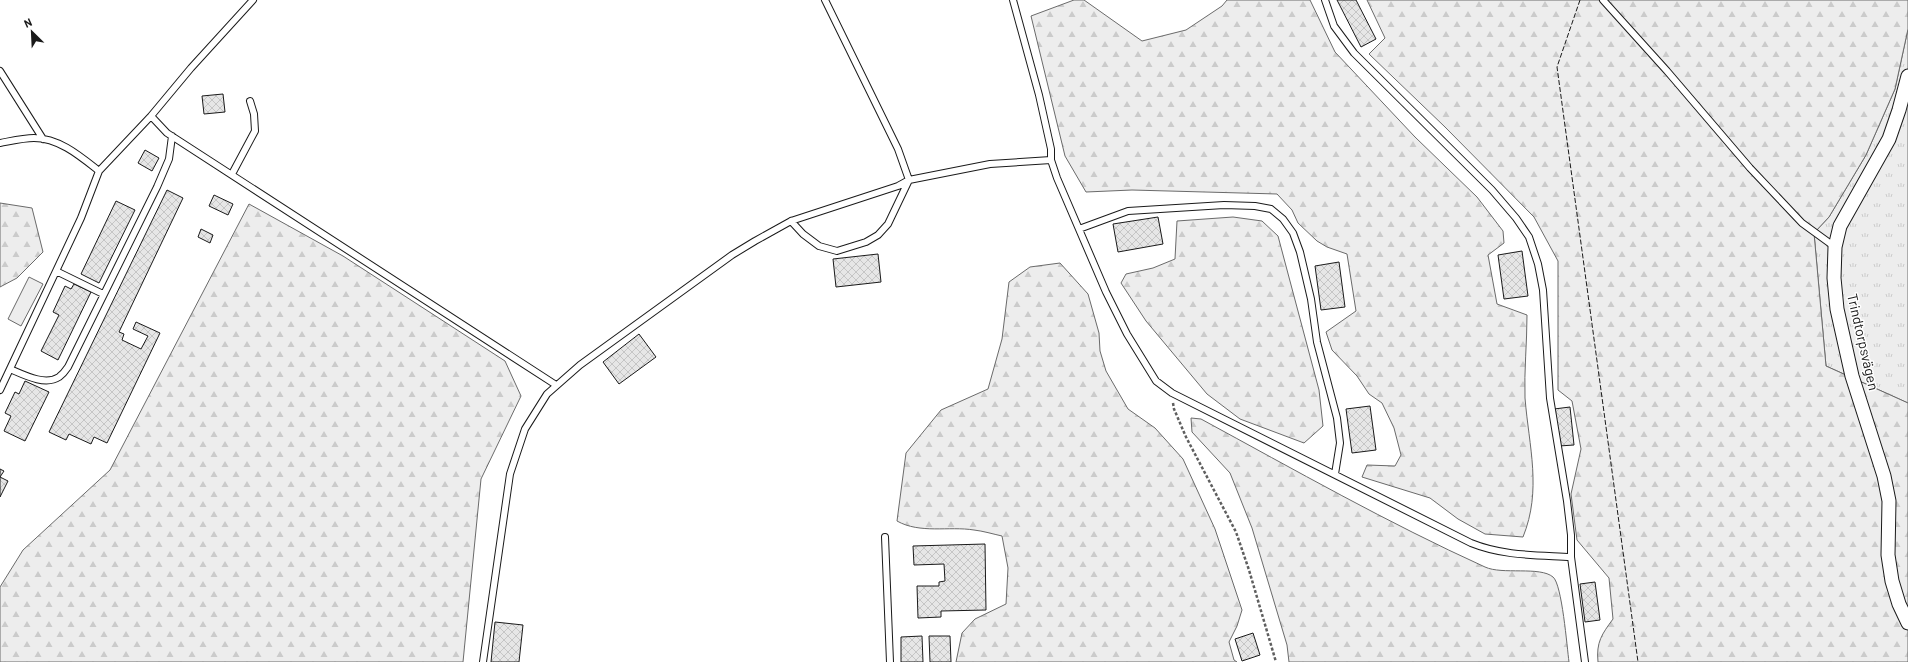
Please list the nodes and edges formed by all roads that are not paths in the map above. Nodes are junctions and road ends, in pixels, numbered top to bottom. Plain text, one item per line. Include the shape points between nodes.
1 (253, 0) edge
2 (825, 0) edge
3 (1013, 0) edge
4 (1325, 0) edge
5 (1603, 0) edge
6 (0, 71) edge
7 (1908, 76) edge
8 (250, 101) dead end
9 (151, 116) junction
10 (172, 136) junction
11 (43, 140) junction
12 (0, 143) edge
13 (1051, 160) junction
14 (100, 171) junction
15 (232, 174) junction
16 (909, 180) junction
17 (791, 221) junction
18 (1080, 229) junction
19 (1835, 246) junction
20 (56, 271) junction
21 (103, 294) junction
22 (10, 369) junction
23 (556, 385) junction
24 (0, 390) edge
25 (1335, 474) junction
26 (885, 537) dead end
27 (1571, 558) junction
28 (1908, 623) edge
29 (483, 662) edge
30 (890, 662) edge
31 (1584, 662) edge

1 - 9 lane
2 - 16 lane via 898,149
3 - 13 lane via 1039,95
4 - 27 lane via 1334,26 1354,53 1492,190 1529,237 1543,290 1550,398 1568,508
5 - 19 lane via 1755,174 1802,223
6 - 11 lane
7 - 19 street, Trindtorpsvägen via 1900,110 1889,139 1843,220
8 - 15 lane via 254,114 254,131
9 - 10 lane
9 - 14 lane
10 - 15 lane
10 - 21 lane via 169,159 158,187
11 - 12 lane via 34,138
11 - 14 lane via 68,148
13 - 16 lane via 990,164
13 - 18 lane
14 - 20 lane
15 - 23 lane
16 - 17 lane via 898,186
16 - 17 lane via 888,224 878,236 866,242 837,251 819,246
17 - 23 lane via 732,255
18 - 25 lane via 1106,292 1127,334 1156,381 1172,393
18 - 25 lane via 1128,211 1224,205 1255,206 1271,210 1283,219 1293,233 1300,252 1318,342 1337,418 1340,444
19 - 28 street, Trindtorpsvägen via 1834,278 1837,309 1852,376 1884,476 1889,501 1888,555 1892,582
20 - 21 lane
20 - 22 lane
21 - 22 lane via 68,367 60,376 41,380
22 - 24 lane
23 - 29 lane via 534,411 525,428 510,474
25 - 27 lane via 1441,529 1490,551
26 - 30 lane
27 - 31 lane

